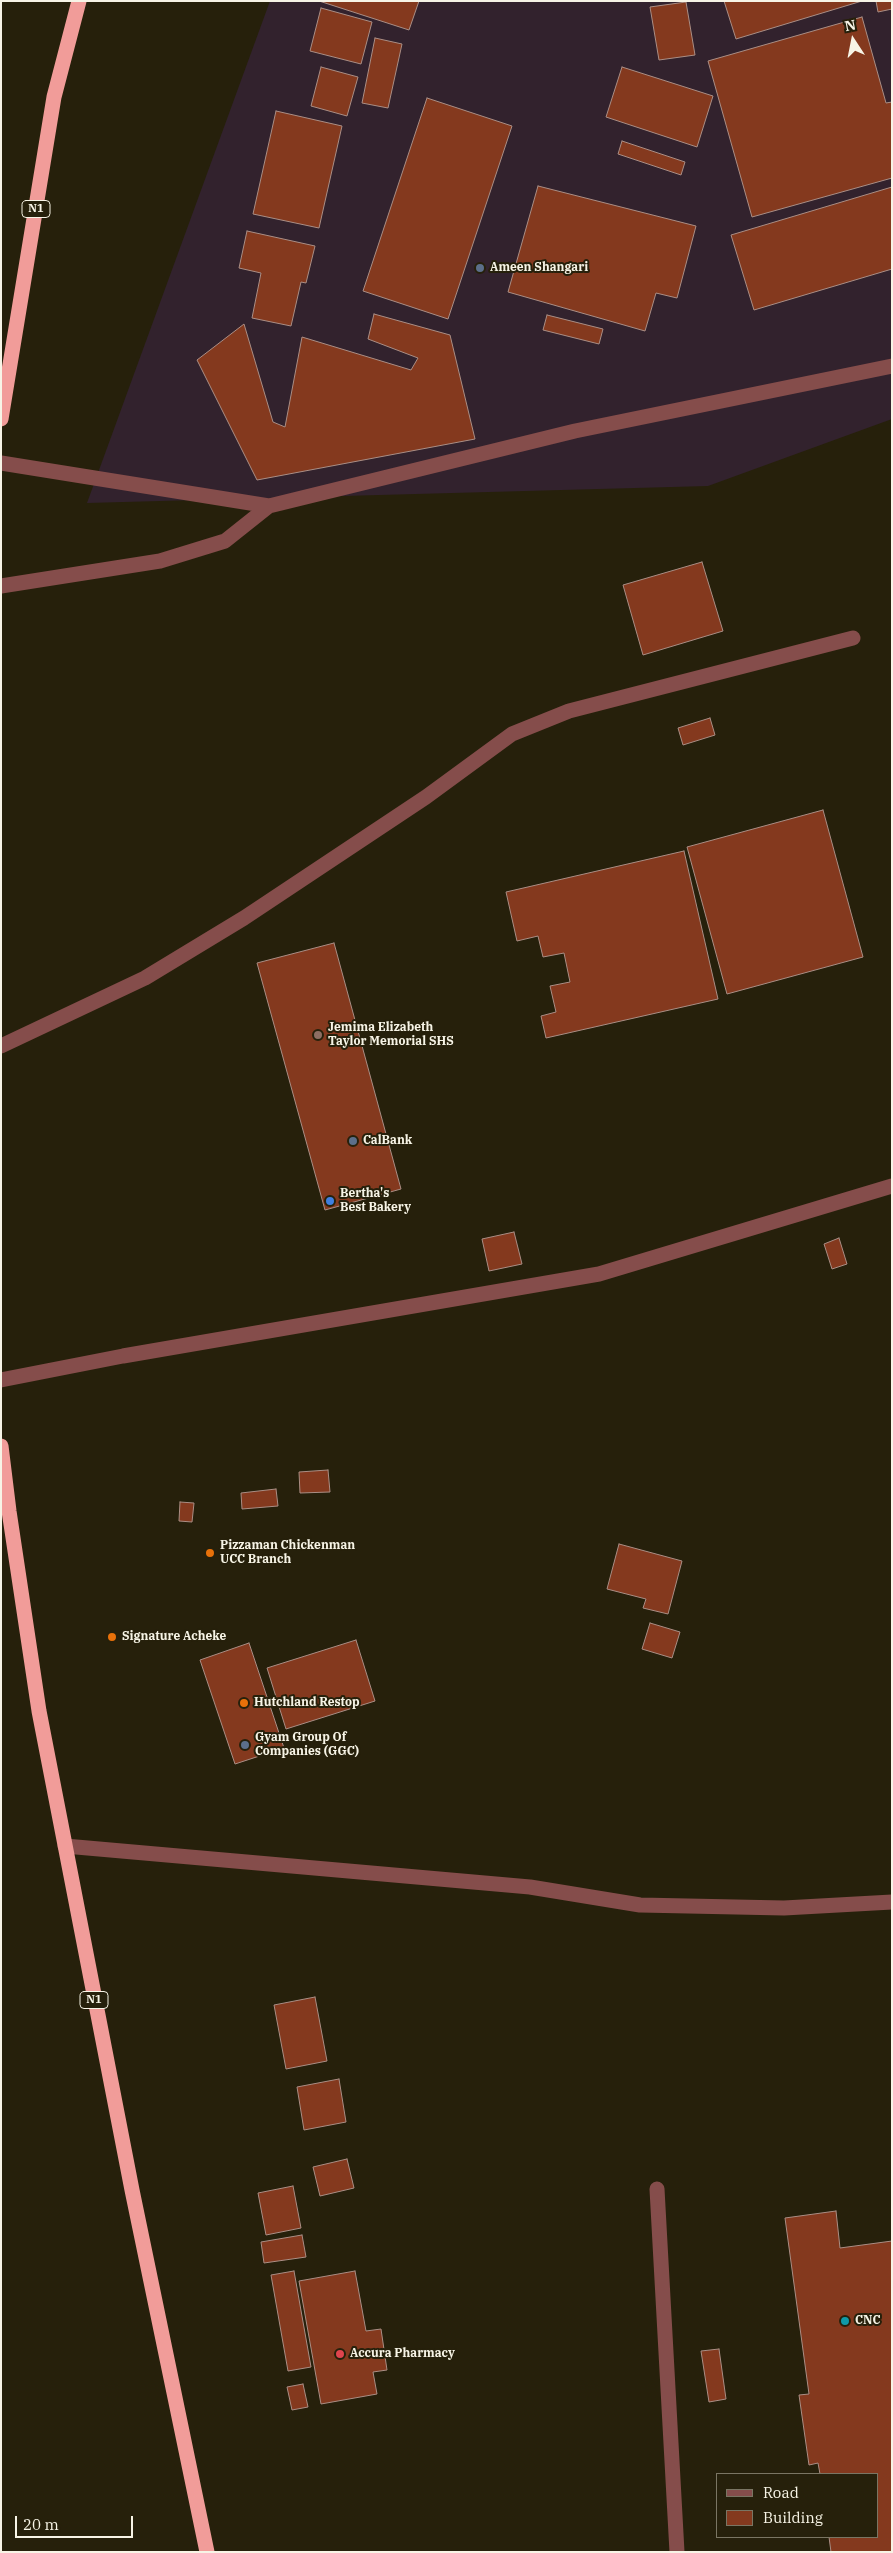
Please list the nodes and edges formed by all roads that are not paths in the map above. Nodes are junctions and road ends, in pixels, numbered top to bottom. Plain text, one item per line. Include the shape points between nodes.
1 (79, 1) edge
2 (892, 366) edge
3 (1, 419) edge
4 (1, 463) edge
5 (269, 506) junction
6 (1, 586) edge
7 (853, 638) dead end
8 (1, 1046) edge
9 (892, 1186) edge
10 (1, 1380) edge
11 (1, 1446) edge
12 (65, 1846) junction
13 (892, 1902) edge
14 (657, 2189) dead end
15 (207, 2552) edge
16 (677, 2552) edge

1 - 3 highway, N1 via 54,97
2 - 5 street via 575,431
4 - 5 street
5 - 6 street via 225,541 160,560
7 - 8 street via 569,711 512,734 244,918 145,978
9 - 10 street via 599,1274
11 - 12 highway, N1 via 39,1711
12 - 13 street via 530,1887 640,1905 784,1908
12 - 15 highway, N1
14 - 16 street

